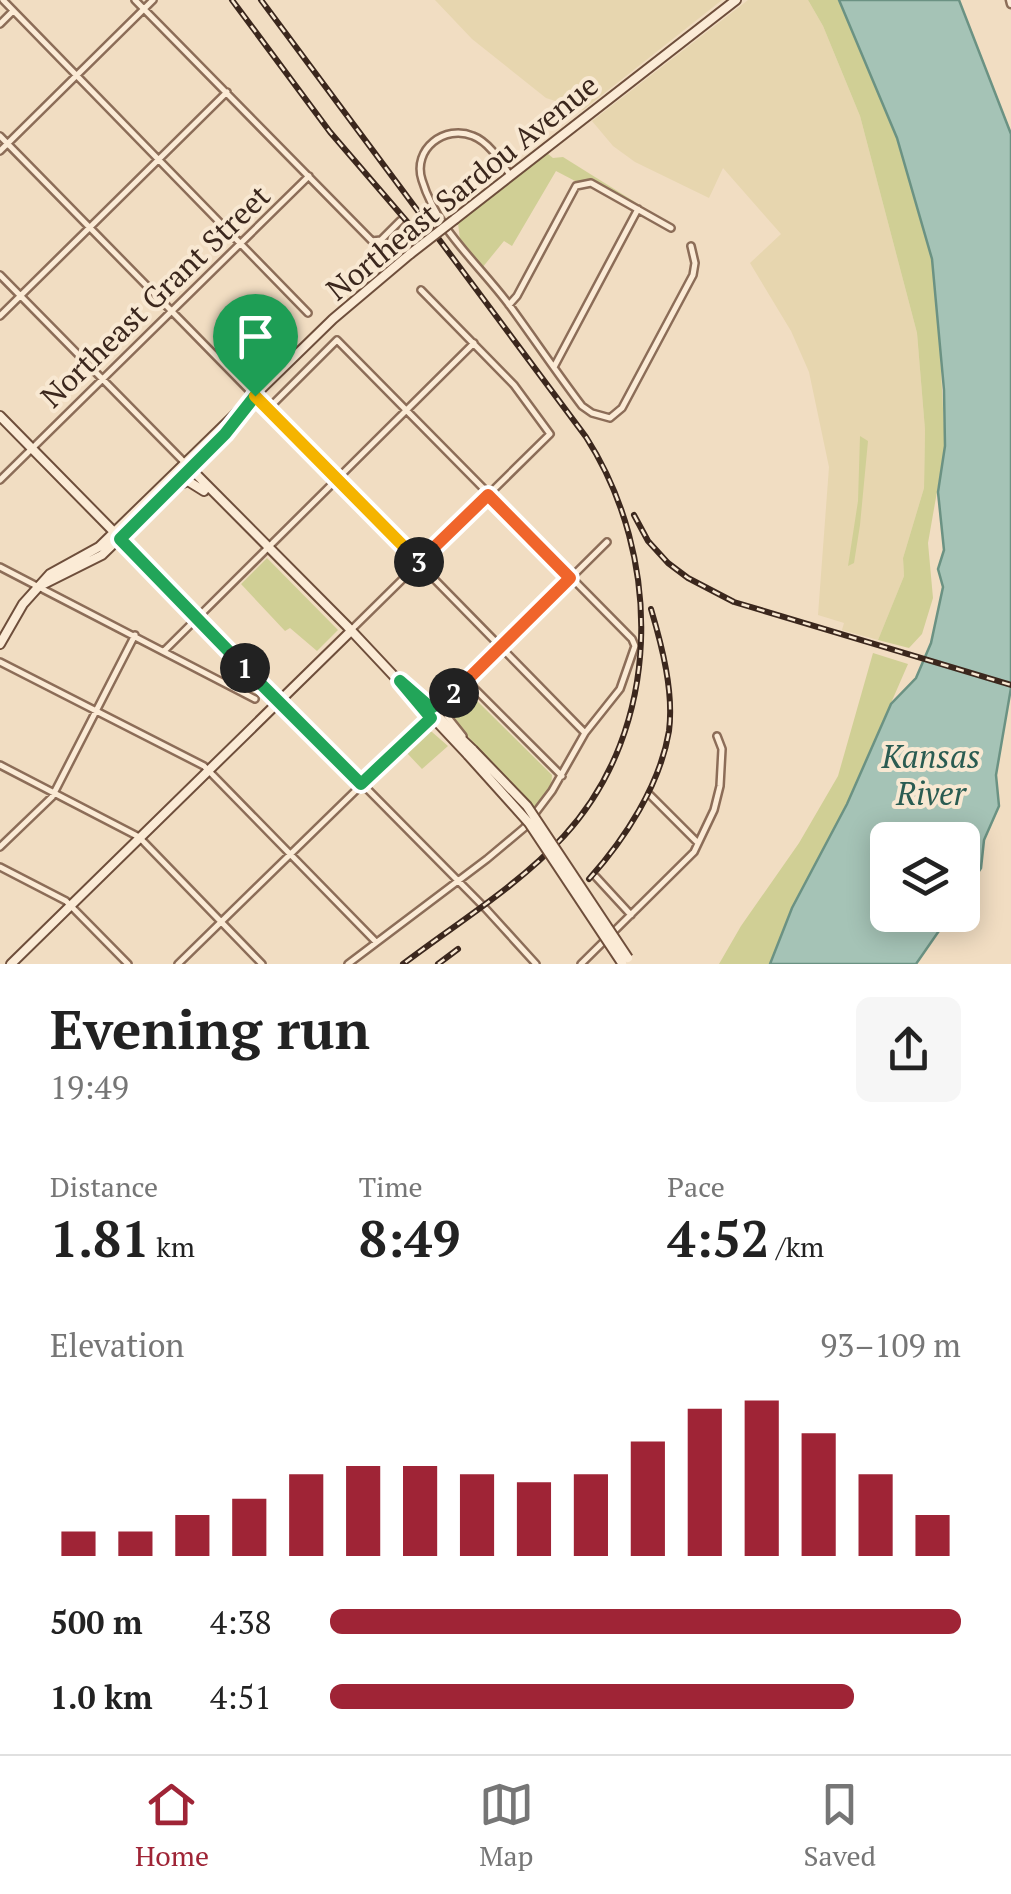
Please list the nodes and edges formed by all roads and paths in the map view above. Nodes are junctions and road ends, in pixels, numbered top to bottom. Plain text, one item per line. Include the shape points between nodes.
1 (3, 0) edge
2 (135, 0) edge
3 (153, 0) edge
4 (736, 0) edge
5 (145, 9) junction
6 (13, 10) junction
7 (0, 24) edge
8 (75, 76) junction
9 (228, 92) junction
10 (0, 136) edge
11 (8, 144) junction
12 (0, 151) edge
13 (159, 160) junction
14 (510, 175) junction
15 (309, 176) junction
16 (638, 209) junction
17 (400, 221) dead end
18 (90, 228) junction
19 (671, 228) dead end
20 (240, 244) junction
21 (691, 246) dead end
22 (0, 275) edge
23 (420, 290) dead end
24 (20, 296) junction
25 (509, 305) junction
26 (170, 310) junction
27 (308, 313) dead end
28 (0, 316) edge
29 (474, 343) junction
30 (554, 367) junction
31 (102, 378) junction
32 (255, 396) junction
33 (268, 409) junction
34 (406, 411) junction
35 (0, 416) edge
36 (32, 448) junction
37 (187, 466) junction
38 (337, 479) junction
39 (0, 480) edge
40 (488, 495) junction
41 (156, 503) junction
42 (228, 507) junction
43 (117, 536) junction
44 (606, 542) dead end
45 (268, 547) junction
46 (419, 562) junction
47 (0, 564) edge
48 (570, 578) junction
49 (40, 586) junction
50 (197, 618) junction
51 (350, 631) junction
52 (135, 635) junction
53 (0, 644) edge
54 (502, 645) junction
55 (164, 651) junction
56 (0, 662) edge
57 (466, 681) junction
58 (452, 695) junction
59 (255, 699) dead end
60 (278, 700) junction
61 (96, 711) junction
62 (431, 713) junction
63 (585, 733) junction
64 (717, 736) dead end
65 (470, 750) junction
66 (0, 765) edge
67 (208, 770) junction
68 (562, 776) junction
69 (361, 784) junction
70 (54, 792) junction
71 (650, 795) dead end
72 (140, 837) junction
73 (698, 842) junction
74 (0, 847) edge
75 (290, 854) junction
76 (0, 867) edge
77 (596, 877) dead end
78 (457, 882) junction
79 (70, 906) junction
80 (631, 915) junction
81 (221, 922) junction
82 (376, 942) junction
83 (625, 962) edge
84 (11, 964) edge
85 (128, 964) edge
86 (178, 964) edge
87 (262, 964) edge
88 (348, 964) edge
89 (536, 964) edge
90 (580, 964) edge

1 - 6 street
2 - 5 street
3 - 5 street
4 - 14 main road, Northeast Sardou Avenue
5 - 8 street
5 - 9 street
6 - 7 street
6 - 8 street
8 - 11 street
8 - 13 street
9 - 13 street
9 - 15 street
10 - 11 street
11 - 12 street
11 - 18 street
13 - 18 street
13 - 20 street
14 - 25 street via 483,142 466,134 438,138 420,162 437,216
14 - 32 main road, Northeast Sardou Avenue, bridge via 343,310
15 - 17 street via 372,241
15 - 20 street, Northeast Grant Street
16 - 19 street
16 - 25 street via 584,182 576,186
16 - 30 street
18 - 24 street
18 - 26 street
20 - 26 street, Northeast Grant Street
20 - 27 street
21 - 30 street via 694,275 622,408 610,418 592,413
22 - 24 street
23 - 29 street
24 - 28 street
24 - 31 street
25 - 30 street
26 - 31 street, Northeast Grant Street
26 - 32 street
29 - 34 street
29 - 40 street via 550,434
31 - 36 street, Northeast Grant Street
31 - 37 street
32 - 33 street
32 - 37 main road, Northeast Sardou Avenue
33 - 34 street via 337,340
33 - 38 street
34 - 38 street
34 - 40 street
35 - 36 main road
36 - 39 street, Northeast Grant Street
36 - 43 main road
37 - 41 main road
37 - 42 main road
37 - 43 main road
38 - 45 street
38 - 46 street
40 - 46 street
40 - 48 street
41 - 42 main road via 188,481
41 - 43 main road
42 - 45 main road
43 - 49 main road
43 - 50 street
44 - 48 street
45 - 50 street
45 - 51 main road
46 - 51 street
46 - 54 street
47 - 49 street
48 - 54 street
48 - 63 street via 635,650 620,689
49 - 52 street
49 - 53 main road
50 - 55 street
50 - 60 street
51 - 60 main road
51 - 62 main road
52 - 55 street
52 - 61 street
54 - 57 street
54 - 63 street
55 - 59 street
56 - 61 street
57 - 58 street
57 - 68 street
58 - 62 street
58 - 65 street via 447,716
60 - 67 main road
60 - 69 street
61 - 67 street
61 - 70 street
62 - 65 main road
62 - 69 street
63 - 68 street
64 - 73 street via 720,786
65 - 83 main road, bridge via 529,822
66 - 70 street
67 - 72 main road
67 - 75 street
68 - 78 street via 517,835
69 - 75 street
69 - 78 street
70 - 72 street
70 - 74 street
71 - 73 street
72 - 79 main road
72 - 81 street
73 - 80 street
75 - 81 street
75 - 82 street
76 - 79 street
77 - 80 street
78 - 82 street
78 - 89 street
79 - 84 main road
79 - 85 street
80 - 90 street
81 - 86 street
81 - 87 street
82 - 88 street

